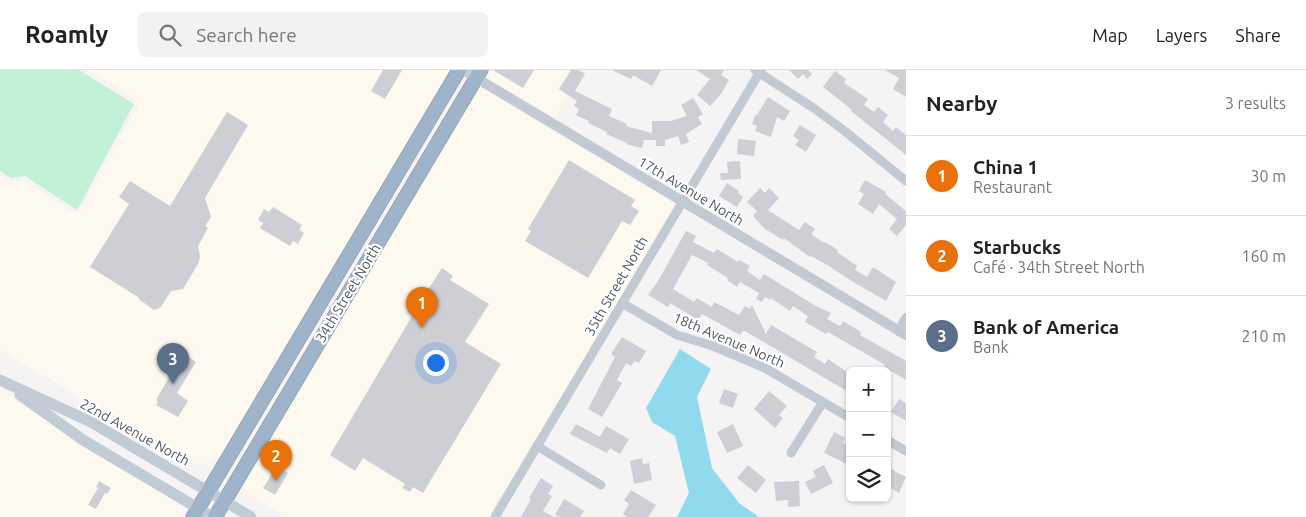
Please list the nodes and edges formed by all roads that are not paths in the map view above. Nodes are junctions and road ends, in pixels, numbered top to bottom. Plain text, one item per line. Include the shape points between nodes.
1 (459, 70) edge
2 (463, 70) edge
3 (758, 71) edge
4 (478, 74) edge
5 (906, 182) edge
6 (682, 201) junction
7 (622, 303) junction
8 (906, 318) edge
9 (304, 331) junction
10 (902, 333) edge
11 (318, 344) junction
12 (0, 381) edge
13 (823, 402) junction
14 (846, 416) edge
15 (891, 442) edge
16 (537, 446) junction
17 (906, 451) edge
18 (791, 453) dead end
19 (601, 485) dead end
20 (209, 491) junction
21 (225, 501) junction
22 (196, 513) edge
23 (214, 517) edge
24 (251, 517) edge
25 (495, 517) edge

1 - 9 highway, 34th Street North
2 - 4 street, 17th Avenue North
3 - 5 street via 846,132
3 - 6 street, 35th Street North
4 - 6 street, 17th Avenue North
4 - 11 highway, 34th Street North
6 - 7 street, 35th Street North
6 - 10 street, 17th Avenue North
7 - 13 street, 18th Avenue North via 677,335 765,368
7 - 16 street, 35th Street North
8 - 10 street
9 - 11 highway
9 - 20 highway, 34th Street North
11 - 21 highway, 34th Street North
12 - 20 main road, 22nd Avenue North via 91,422
12 - 22 main road, 22nd Avenue North via 83,440
13 - 14 street, 18th Avenue North
13 - 18 street
15 - 17 street
16 - 19 street
16 - 25 street, 35th Street North
20 - 21 main road, 22nd Avenue North
20 - 22 highway, 34th Street North
21 - 23 highway, 34th Street North
21 - 24 main road, 22nd Avenue North
22 - 23 main road, 22nd Avenue North

